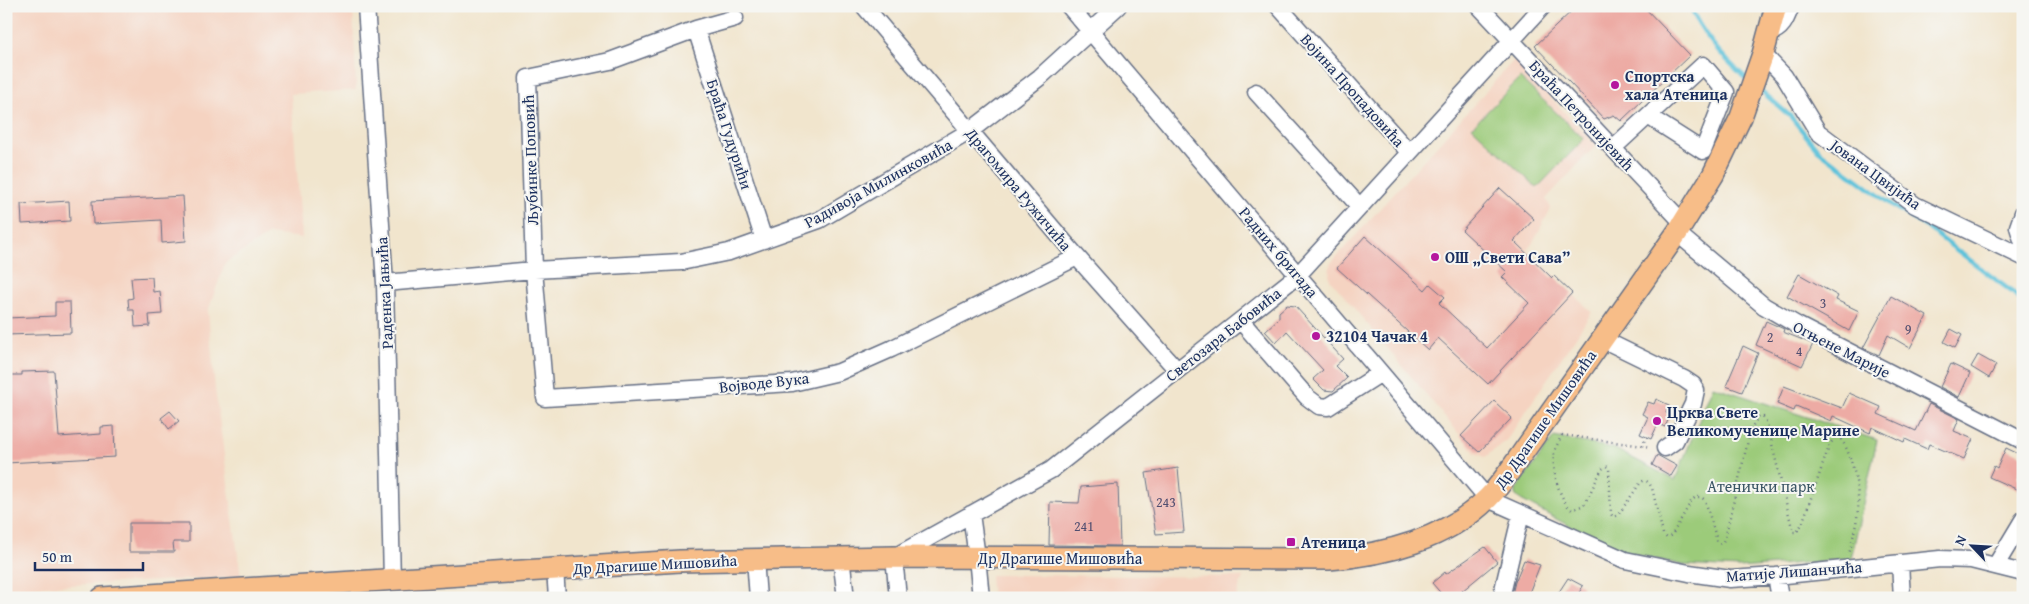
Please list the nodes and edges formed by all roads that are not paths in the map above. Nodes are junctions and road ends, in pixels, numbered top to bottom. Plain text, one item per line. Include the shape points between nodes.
1 (366, 6) edge
2 (864, 6) edge
3 (1069, 6) edge
4 (1118, 6) edge
5 (1278, 6) edge
6 (1479, 6) edge
7 (1543, 6) edge
8 (1776, 6) edge
9 (1791, 6) edge
10 (735, 18) dead end
11 (696, 29) junction
12 (1092, 32) junction
13 (1769, 33) junction
14 (1512, 41) junction
15 (1761, 58) junction
16 (1256, 92) dead end
17 (1648, 116) junction
18 (970, 131) junction
19 (1613, 148) junction
20 (1409, 152) junction
21 (1360, 207) junction
22 (2023, 213) edge
23 (1680, 228) junction
24 (764, 240) junction
25 (2023, 243) edge
26 (1077, 257) junction
27 (2023, 257) edge
28 (534, 270) junction
29 (1298, 275) junction
30 (385, 283) junction
31 (1240, 320) junction
32 (1602, 339) junction
33 (1177, 370) junction
34 (1381, 373) junction
35 (545, 398) joint
36 (2023, 441) edge
37 (1665, 448) road end
38 (1488, 499) junction
39 (971, 514) junction
40 (1521, 514) junction
41 (2023, 520) edge
42 (894, 557) junction
43 (977, 557) junction
44 (841, 558) junction
45 (755, 560) junction
46 (1900, 563) junction
47 (1996, 565) junction
48 (555, 569) junction
49 (2023, 573) edge
50 (1776, 576) junction
51 (392, 580) junction
52 (216, 594) edge
53 (111, 598) edge
54 (557, 598) edge
55 (758, 598) edge
56 (846, 598) edge
57 (898, 598) edge
58 (981, 598) edge
59 (1501, 598) edge
60 (1780, 598) edge
61 (1902, 598) edge

1 - 30 street, Раденка Јањића
2 - 18 street, Драгомира Ружичића
3 - 12 street, Радних бригада
4 - 12 street, Радивоја Милинковића
5 - 20 street, Војина Пропадовића
6 - 14 street, Браћа Петронијевић
7 - 14 street, Светозара Бабовића
8 - 13 main road, Др Драгише Мишовића
9 - 13 street via 1784,23
10 - 11 street, Љубинке Поповић
11 - 24 street, Браћа Гудурићи
11 - 28 street, Љубинке Поповић via 610,61 528,78
12 - 18 street, Радивоја Милинковића
12 - 29 street, Радних бригада
13 - 15 main road, Др Драгише Мишовића
14 - 19 street, Браћа Петронијевић
14 - 20 street, Светозара Бабовића
15 - 23 main road, Др Драгише Мишовића via 1727,150
15 - 27 street, Јована Цвијића via 1784,76 1818,132 1915,205
16 - 21 street
17 - 17 street via 1703,66 1726,92 1703,151
17 - 19 street
18 - 24 street, Радивоја Милинковића via 819,220
18 - 26 street, Драгомира Ружичића
19 - 23 street, Браћа Петронијевић
20 - 21 street, Светозара Бабовића
21 - 29 street, Светозара Бабовића
22 - 25 street via 2018,227
23 - 32 main road, Др Драгише Мишовића
23 - 36 street, Огњене Марије via 1764,306
24 - 28 street, Радивоја Милинковића via 729,252 681,262
26 - 33 street, Драгомира Ружичића
26 - 35 street, Војводе Вука via 839,372 792,383
28 - 30 street, Радивоја Милинковића
28 - 35 street, Љубинке Поповић
29 - 31 street, Светозара Бабовића
29 - 34 street, Радних бригада
30 - 51 street, Раденка Јањића
31 - 33 street, Светозара Бабовића
31 - 34 street via 1307,397 1319,406 1328,407
32 - 37 street via 1684,379 1696,390 1693,404 1675,440
32 - 38 main road, Др Драгише Мишовића
33 - 39 street, Светозара Бабовића via 1051,470
34 - 38 street, Радних бригада
38 - 40 street, Матије Лишанчића
38 - 43 main road, Др Драгише Мишовића via 1454,524 1423,539 1352,557
39 - 42 street, Светозара Бабовића
39 - 43 street
40 - 50 street, Матије Лишанчића via 1625,560 1730,579
40 - 59 street
41 - 47 street
42 - 43 main road, Др Драгише Мишовића
42 - 44 main road, Др Драгише Мишовића
42 - 57 street
43 - 58 street
44 - 45 main road, Др Драгише Мишовића
44 - 56 street
45 - 48 main road, Др Драгише Мишовића
45 - 55 street
46 - 47 street, Матије Лишанчића via 1940,559
46 - 50 street, Матије Лишанчића
46 - 61 street
47 - 49 street, Матије Лишанчића
48 - 51 main road, Др Драгише Мишовића
48 - 54 street
50 - 60 street
51 - 52 main road, Др Драгише Мишовића
52 - 53 main road, Др Драгише Мишовића

